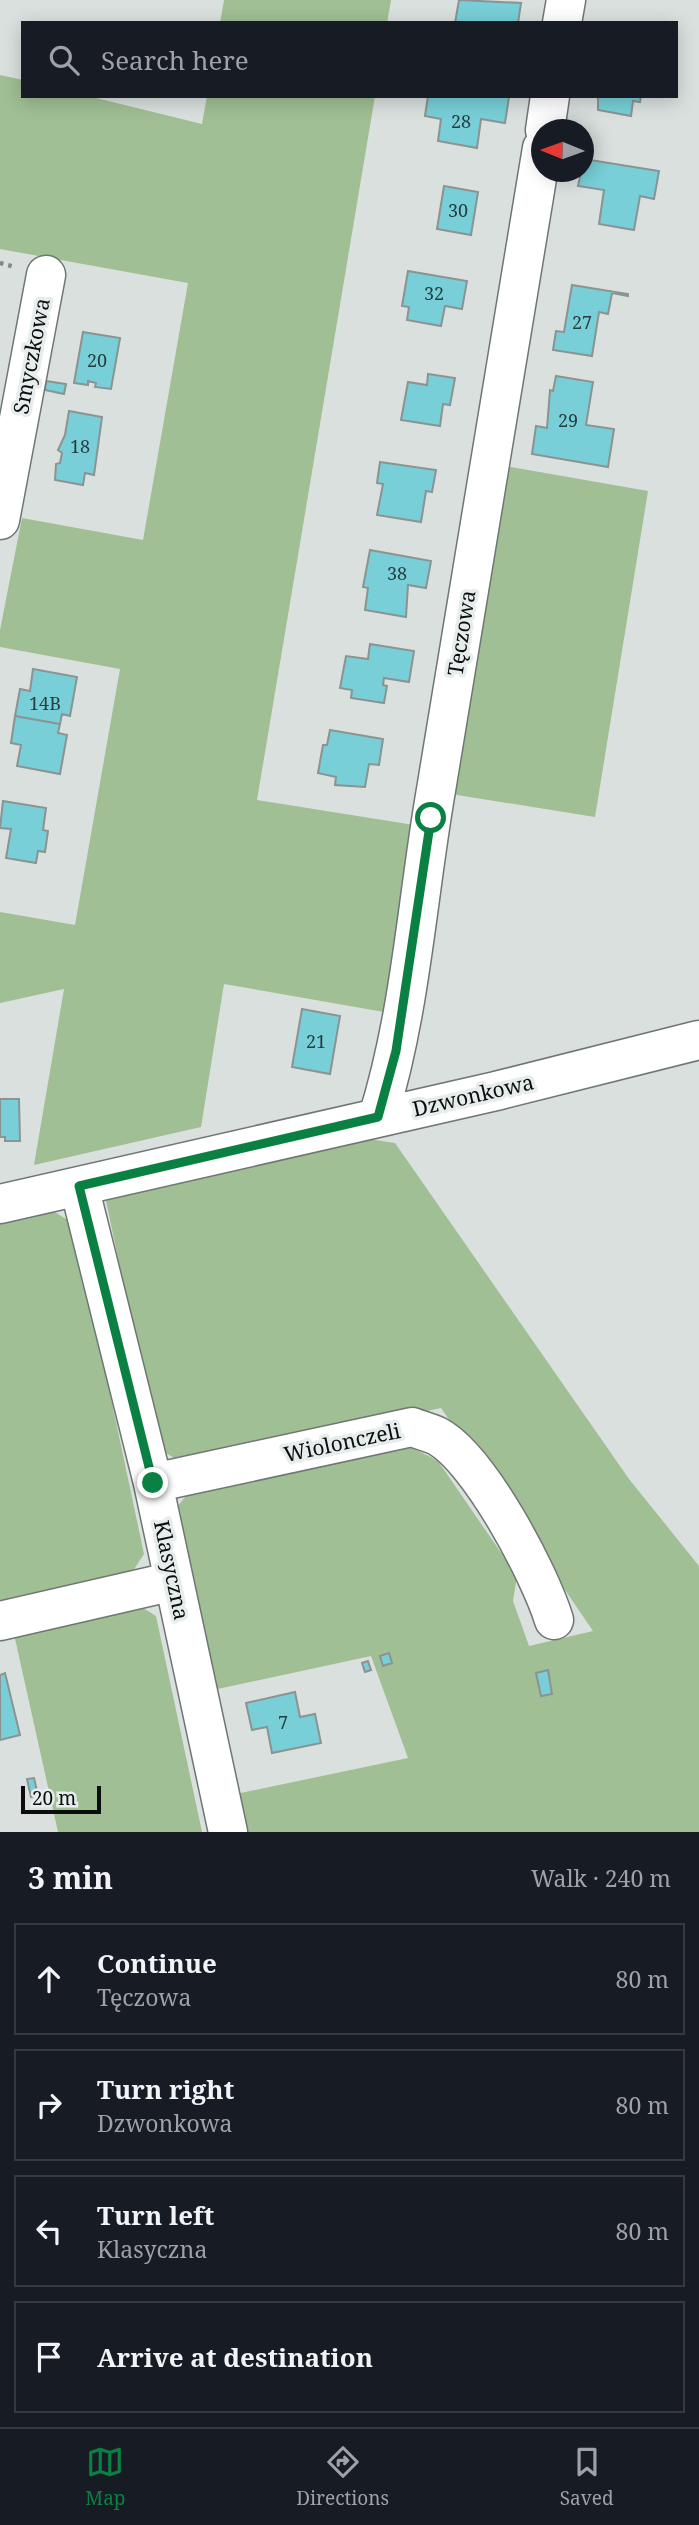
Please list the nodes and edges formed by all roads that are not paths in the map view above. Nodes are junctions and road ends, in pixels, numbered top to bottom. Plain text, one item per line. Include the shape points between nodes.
1 (566, 0) edge
2 (562, 21) edge
3 (550, 98) edge
4 (547, 119) edge
5 (535, 182) edge
6 (46, 275) dead end
7 (0, 520) edge
8 (699, 1040) edge
9 (378, 1117) junction
10 (79, 1186) junction
11 (0, 1204) edge
12 (153, 1483) junction
13 (174, 1581) junction
14 (554, 1620) dead end
15 (0, 1621) edge
16 (228, 1832) edge

1 - 2 street
3 - 4 street
5 - 9 street, Tęczowa via 414,946 396,1051
6 - 7 street, Smyczkowa
8 - 9 street, Dzwonkowa
9 - 10 street, Dzwonkowa
10 - 11 street, Dzwonkowa
10 - 12 street, Klasyczna
12 - 13 street, Klasyczna
12 - 14 street, Wiolonczeli via 412,1427 439,1437 477,1475 544,1587
13 - 15 street
13 - 16 street, Klasyczna

